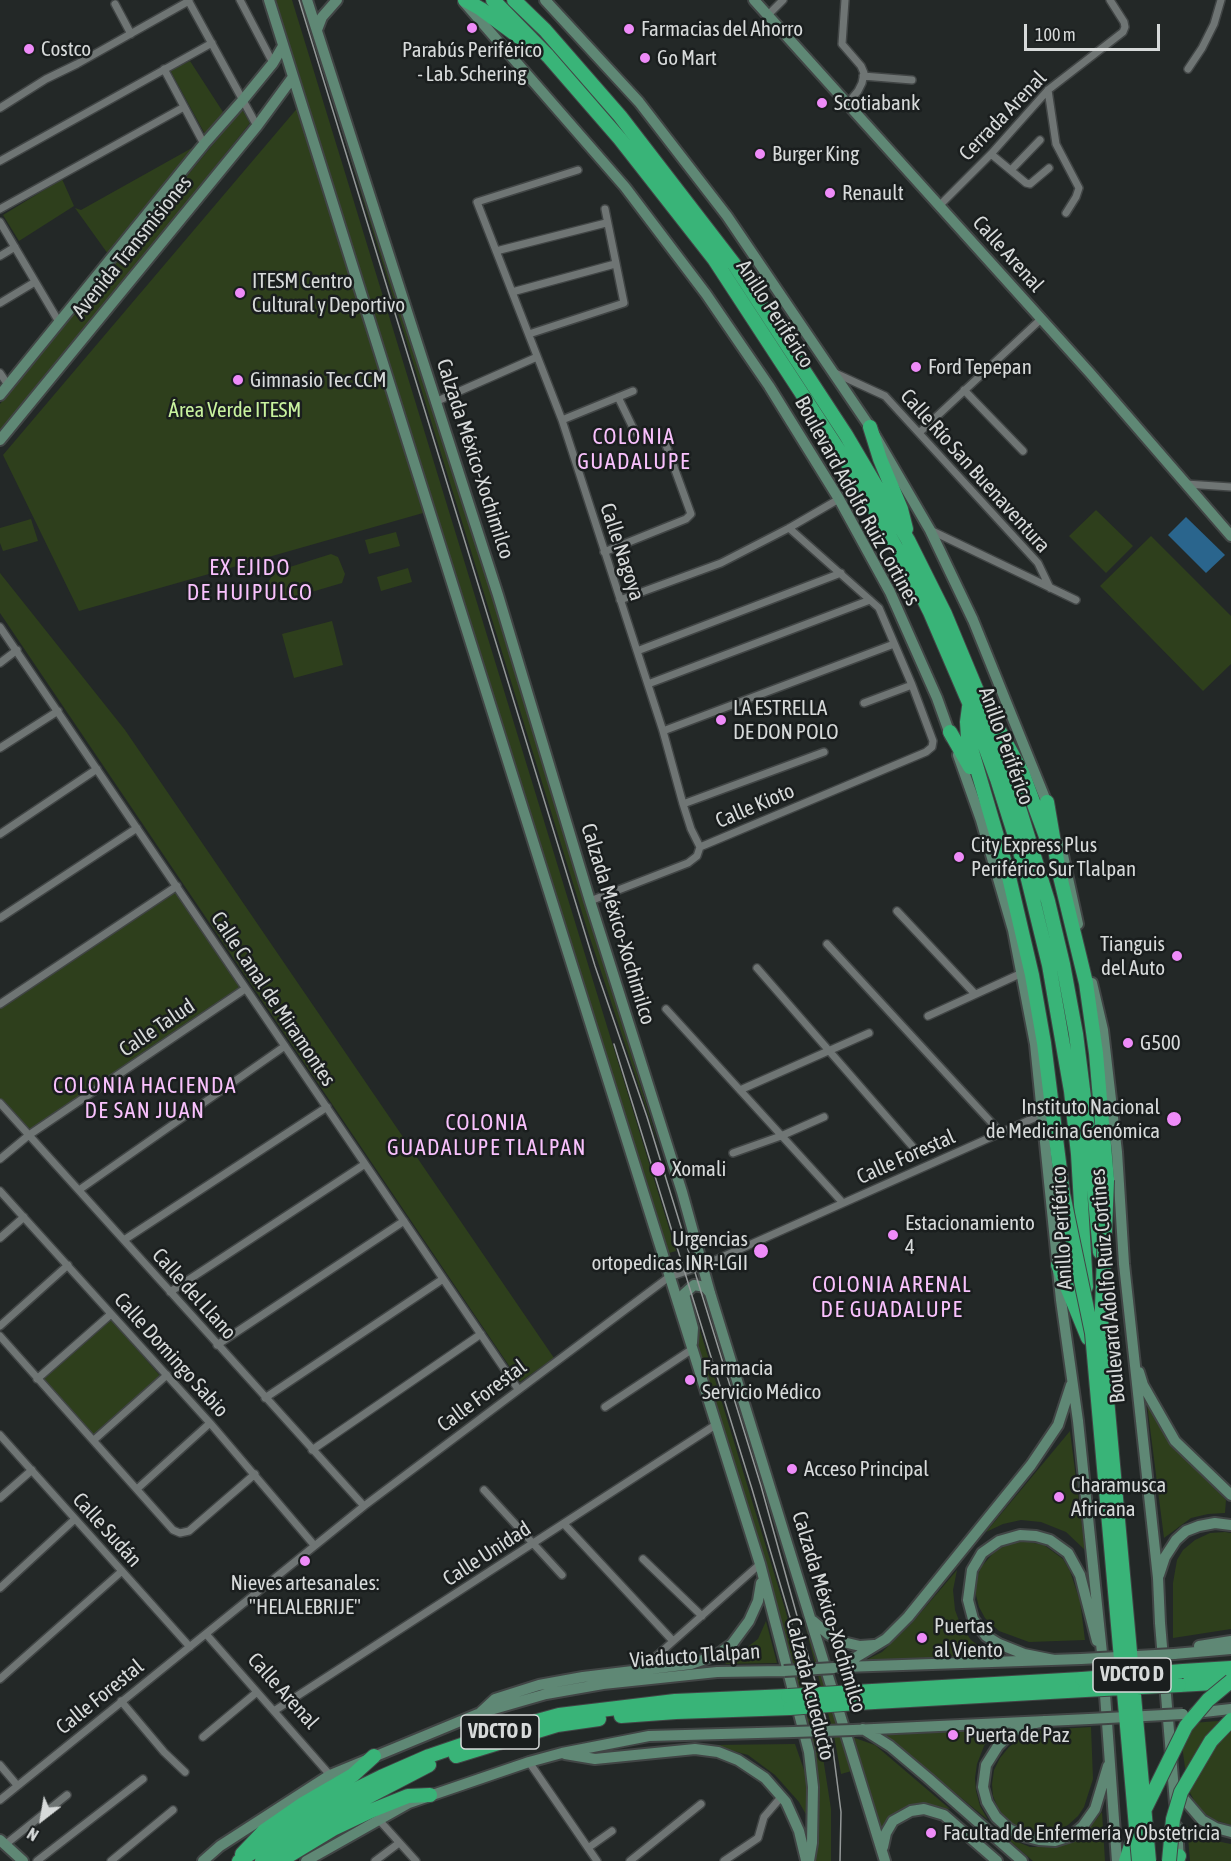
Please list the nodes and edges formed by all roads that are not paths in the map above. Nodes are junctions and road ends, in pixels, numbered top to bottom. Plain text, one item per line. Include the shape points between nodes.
1 (240, 0) edge
2 (268, 0) edge
3 (336, 0) edge
4 (464, 0) edge
5 (493, 0) edge
6 (514, 0) edge
7 (545, 0) edge
8 (754, 0) edge
9 (783, 0) edge
10 (845, 0) edge
11 (1110, 0) edge
12 (1221, 0) edge
13 (188, 1) edge
14 (309, 1) edge
15 (115, 4) dead end
16 (768, 15) junction
17 (317, 30) junction
18 (131, 34) junction
19 (212, 43) junction
20 (283, 46) junction
21 (548, 56) junction
22 (273, 63) junction
23 (164, 69) junction
24 (1188, 69) dead end
25 (863, 76) junction
26 (293, 77) junction
27 (912, 80) dead end
28 (1048, 90) junction
29 (242, 101) junction
30 (849, 103) junction
31 (184, 106) junction
32 (0, 108) edge
33 (257, 126) junction
34 (1040, 140) dead end
35 (204, 144) junction
36 (991, 154) junction
37 (0, 161) edge
38 (1049, 168) dead end
39 (578, 170) dead end
40 (1011, 170) junction
41 (939, 206) junction
42 (0, 208) edge
43 (604, 209) dead end
44 (1066, 213) dead end
45 (0, 222) edge
46 (606, 222) junction
47 (15, 247) junction
48 (496, 251) junction
49 (0, 256) edge
50 (615, 264) junction
51 (35, 282) junction
52 (512, 292) junction
53 (0, 303) edge
54 (1041, 319) junction
55 (59, 322) junction
56 (529, 334) junction
57 (537, 357) junction
58 (832, 372) junction
59 (0, 373) edge
60 (8, 385) junction
61 (964, 390) junction
62 (633, 391) dead end
63 (0, 395) edge
64 (618, 397) junction
65 (435, 402) junction
66 (562, 420) junction
67 (870, 427) junction
68 (635, 432) dead end
69 (920, 432) junction
70 (0, 440) edge
71 (666, 445) dead end
72 (1023, 451) dead end
73 (1184, 483) junction
74 (1231, 487) edge
75 (838, 499) junction
76 (789, 528) junction
77 (930, 530) junction
78 (1231, 536) edge
79 (908, 540) junction
80 (604, 552) junction
81 (841, 573) junction
82 (1050, 588) junction
83 (620, 600) junction
84 (870, 600) junction
85 (1076, 600) dead end
86 (0, 627) edge
87 (894, 644) junction
88 (17, 650) junction
89 (637, 651) junction
90 (0, 663) edge
91 (648, 684) junction
92 (912, 685) junction
93 (864, 703) dead end
94 (970, 705) junction
95 (985, 710) junction
96 (58, 711) junction
97 (663, 731) junction
98 (950, 732) junction
99 (0, 748) edge
100 (824, 752) dead end
101 (97, 769) junction
102 (1047, 802) junction
103 (683, 804) junction
104 (987, 804) junction
105 (137, 828) junction
106 (0, 834) edge
107 (700, 847) junction
108 (1059, 872) junction
109 (177, 886) junction
110 (590, 901) junction
111 (897, 911) dead end
112 (0, 918) edge
113 (827, 944) dead end
114 (757, 968) dead end
115 (1022, 973) junction
116 (245, 989) junction
117 (975, 994) junction
118 (0, 1004) edge
119 (666, 1009) dead end
120 (928, 1016) dead end
121 (869, 1033) dead end
122 (285, 1046) junction
123 (831, 1052) junction
124 (740, 1090) junction
125 (0, 1103) edge
126 (327, 1107) junction
127 (1043, 1114) junction
128 (824, 1117) dead end
129 (1001, 1133) junction
130 (29, 1135) junction
131 (781, 1136) junction
132 (733, 1153) dead end
133 (919, 1154) dead end
134 (0, 1159) edge
135 (365, 1164) junction
136 (79, 1190) junction
137 (0, 1191) edge
138 (843, 1203) junction
139 (24, 1217) junction
140 (404, 1221) junction
141 (0, 1238) edge
142 (124, 1240) junction
143 (68, 1265) junction
144 (1058, 1265) junction
145 (702, 1266) junction
146 (669, 1277) junction
147 (443, 1279) junction
148 (170, 1292) junction
149 (710, 1293) junction
150 (111, 1314) junction
151 (0, 1326) edge
152 (481, 1334) junction
153 (1094, 1334) junction
154 (0, 1336) edge
155 (217, 1346) junction
156 (691, 1348) junction
157 (1133, 1354) junction
158 (167, 1375) junction
159 (1072, 1376) junction
160 (37, 1379) junction
161 (518, 1389) junction
162 (265, 1398) junction
163 (605, 1407) dead end
164 (210, 1423) junction
165 (717, 1424) junction
166 (0, 1435) edge
167 (94, 1440) junction
168 (312, 1450) junction
169 (32, 1470) junction
170 (255, 1474) junction
171 (137, 1489) junction
172 (484, 1490) dead end
173 (1231, 1495) edge
174 (0, 1498) edge
175 (364, 1506) junction
176 (75, 1519) junction
177 (564, 1524) junction
178 (1231, 1525) edge
179 (533, 1544) junction
180 (314, 1545) junction
181 (643, 1559) dead end
182 (760, 1564) junction
183 (122, 1571) junction
184 (562, 1575) dead end
185 (1158, 1578) junction
186 (0, 1588) edge
187 (702, 1616) junction
188 (810, 1616) junction
189 (206, 1634) junction
190 (673, 1641) junction
191 (1231, 1641) edge
192 (877, 1645) junction
193 (190, 1647) junction
194 (1231, 1649) edge
195 (1102, 1653) junction
196 (1179, 1653) junction
197 (1054, 1660) junction
198 (837, 1668) junction
199 (1231, 1668) edge
200 (642, 1670) junction
201 (0, 1679) edge
202 (1231, 1681) edge
203 (1083, 1684) junction
204 (257, 1692) junction
205 (121, 1701) junction
206 (789, 1702) junction
207 (274, 1711) junction
208 (1229, 1712) edge
209 (480, 1713) junction
210 (1045, 1721) junction
211 (858, 1729) junction
212 (203, 1737) dead end
213 (562, 1754) junction
214 (374, 1756) junction
215 (1110, 1760) junction
216 (530, 1762) junction
217 (0, 1765) edge
218 (185, 1772) dead end
219 (330, 1775) junction
220 (143, 1779) dead end
221 (17, 1785) junction
222 (1174, 1785) junction
223 (67, 1795) dead end
224 (430, 1795) junction
225 (782, 1796) junction
226 (0, 1800) edge
227 (701, 1804) dead end
228 (173, 1810) dead end
229 (379, 1820) junction
230 (612, 1830) dead end
231 (1231, 1832) edge
232 (3, 1842) edge
233 (399, 1843) junction
234 (588, 1848) junction
235 (884, 1857) edge
236 (1176, 1860) edge
237 (23, 1861) edge
238 (37, 1861) edge
239 (111, 1861) edge
240 (203, 1861) edge
241 (238, 1861) edge
242 (262, 1861) edge
243 (280, 1861) edge
244 (306, 1861) edge
245 (375, 1861) edge
246 (416, 1861) edge
247 (597, 1861) edge
248 (630, 1861) edge
249 (724, 1861) edge
250 (807, 1861) edge
251 (997, 1861) edge
252 (1022, 1861) edge
253 (1117, 1861) edge
254 (1126, 1861) edge
255 (1133, 1861) edge
256 (1139, 1861) edge
257 (1149, 1861) edge
258 (1155, 1861) edge

1 - 22 street
2 - 20 main road
3 - 17 main road
4 - 21 highway
4 - 75 main road, Boulevard Adolfo Ruiz Cortines via 625,187 706,294 769,386
5 - 21 highway, Anillo Periférico
6 - 79 highway, Anillo Periférico via 620,116 734,264 846,435
7 - 58 main road, Boulevard Adolfo Ruiz Cortines via 646,111 727,216
8 - 16 main road, Calle Arenal
9 - 16 street
10 - 25 street via 842,44 861,66
11 - 28 street, Cerrada Arenal via 1125,22 1123,32
12 - 24 street via 1214,24
13 - 18 street
13 - 19 street
14 - 17 main road, Calzada México-Xochimilco
15 - 18 street
16 - 30 main road, Calle Arenal
17 - 65 main road, Calzada México-Xochimilco
18 - 32 street
19 - 23 street
19 - 29 street
20 - 22 main road, Avenida Transmisiones
20 - 26 main road
21 - 94 highway, Anillo Periférico via 682,216 815,412 911,574
22 - 29 main road, Avenida Transmisiones
23 - 31 street
23 - 37 street
25 - 27 street
25 - 30 street
26 - 33 main road, Avenida Transmisiones
26 - 146 main road
28 - 36 street, Cerrada Arenal
28 - 44 street via 1056,144 1079,188
29 - 33 street
29 - 35 main road, Avenida Transmisiones
30 - 41 main road, Calle Arenal
31 - 35 street
31 - 42 street
33 - 70 main road, Avenida Transmisiones
34 - 40 street
35 - 55 main road, Avenida Transmisiones
36 - 40 street
36 - 41 street, Cerrada Arenal
38 - 40 street via 1030,184
39 - 48 street, Calle Nagoya via 477,202
41 - 54 main road, Calle Arenal
43 - 46 street
45 - 47 street
46 - 48 street
46 - 50 street
47 - 49 street
47 - 51 street
48 - 52 street, Calle Nagoya
50 - 52 street
50 - 56 street via 624,303
51 - 53 street
51 - 55 street
52 - 56 street, Calle Nagoya
54 - 61 street
54 - 73 main road, Calle Arenal
55 - 60 main road, Avenida Transmisiones
56 - 57 street, Calle Nagoya
57 - 65 street
57 - 66 street, Calle Nagoya
58 - 67 main road, Boulevard Adolfo Ruiz Cortines
58 - 69 street, Calle Río San Buenaventura via 885,396
59 - 60 street
60 - 63 main road, Avenida Transmisiones
61 - 69 street
61 - 72 street
62 - 64 street
64 - 66 street
64 - 68 street
65 - 110 main road, Calzada México-Xochimilco
66 - 80 street, Calle Nagoya
67 - 77 main road, Boulevard Adolfo Ruiz Cortines
67 - 79 highway via 901,509
69 - 82 street, Calle Río San Buenaventura via 1038,563
71 - 80 street via 691,514
73 - 74 street
73 - 78 main road, Calle Arenal
75 - 76 street
75 - 98 main road, Boulevard Adolfo Ruiz Cortines via 890,592
76 - 81 street
76 - 83 street via 721,563
77 - 82 street
77 - 102 main road, Boulevard Adolfo Ruiz Cortines via 973,620
79 - 95 highway, Anillo Periférico via 945,614
80 - 83 street, Calle Nagoya
81 - 84 street
81 - 89 street
82 - 85 street
83 - 89 street, Calle Nagoya
84 - 87 street via 879,609
84 - 91 street
86 - 88 street, Calle Canal de Miramontes
87 - 92 street
87 - 97 street
88 - 90 street
88 - 96 street, Calle Canal de Miramontes
89 - 91 street, Calle Nagoya
91 - 97 street, Calle Nagoya
92 - 93 street
92 - 107 street, Calle Kioto via 933,741 926,752
94 - 104 highway via 968,738
94 - 153 highway, Anillo Periférico via 1026,871 1055,995 1070,1081
95 - 108 highway via 1022,772
95 - 258 highway, Anillo Periférico via 1048,901 1076,1034 1090,1145
96 - 99 street
96 - 101 street, Calle Canal de Miramontes
97 - 103 street, Calle Nagoya
98 - 104 highway
98 - 115 main road, Boulevard Adolfo Ruiz Cortines via 987,840
100 - 103 street
101 - 105 street, Calle Canal de Miramontes
101 - 106 street
102 - 108 highway
102 - 157 main road, Boulevard Adolfo Ruiz Cortines via 1103,1030
103 - 107 street, Calle Nagoya
104 - 153 highway, bridge via 1032,975 1059,1171
105 - 109 street, Calle Canal de Miramontes
105 - 112 street
107 - 110 street, Calle Kioto via 688,863
108 - 153 highway, bridge via 1086,983 1107,1180
109 - 116 street, Calle Canal de Miramontes
109 - 118 street
110 - 145 main road, Calzada México-Xochimilco
111 - 117 street
113 - 129 street
114 - 123 street
115 - 117 street
115 - 127 main road, Boulevard Adolfo Ruiz Cortines
116 - 122 street, Calle Canal de Miramontes
116 - 130 street, Calle Talud
117 - 120 street
119 - 124 street
121 - 123 street
122 - 126 street, Calle Canal de Miramontes
122 - 136 street
123 - 124 street
123 - 133 street
124 - 131 street
125 - 130 street, Calle del Llano
126 - 135 street, Calle Canal de Miramontes
126 - 142 street
127 - 129 street, Calle Forestal
127 - 144 main road, Boulevard Adolfo Ruiz Cortines
128 - 131 street
129 - 138 street, Calle Forestal
130 - 134 street, Calle Talud
130 - 136 street, Calle del Llano
131 - 132 street
131 - 138 street
135 - 140 street, Calle Canal de Miramontes
135 - 148 street
136 - 142 street, Calle del Llano
137 - 139 street, Calle Domingo Sabio
138 - 145 street, Calle Forestal
139 - 141 street
139 - 143 street, Calle Domingo Sabio
140 - 147 street, Calle Canal de Miramontes
140 - 155 street
142 - 148 street, Calle del Llano
143 - 150 street, Calle Domingo Sabio
143 - 151 street
144 - 153 highway
144 - 159 main road, Boulevard Adolfo Ruiz Cortines
145 - 146 street, Calle Forestal
145 - 149 main road, Calzada México-Xochimilco
146 - 156 main road
146 - 161 street, Calle Forestal
147 - 152 street, Calle Canal de Miramontes
147 - 162 street
148 - 155 street, Calle del Llano
149 - 156 main road via 705,1287 694,1285 684,1294 693,1328
149 - 188 main road, Calzada México-Xochimilco
150 - 158 street, Calle Domingo Sabio
150 - 160 street
152 - 161 street, Calle Canal de Miramontes
152 - 168 street
153 - 255 highway, Anillo Periférico
153 - 256 highway, bridge
153 - 257 highway, bridge
154 - 160 street
155 - 162 street, Calle del Llano
156 - 163 street
156 - 165 main road
157 - 173 main road via 1143,1385 1176,1441
157 - 185 main road, Boulevard Adolfo Ruiz Cortines
158 - 164 street, Calle Domingo Sabio
158 - 167 street
159 - 192 main road via 1058,1425 1031,1466 901,1625
159 - 195 main road, Boulevard Adolfo Ruiz Cortines
160 - 167 street
161 - 175 street, Calle Forestal
162 - 168 street, Calle del Llano
164 - 170 street, Calle Domingo Sabio
164 - 171 street
165 - 177 street, Calle Unidad
165 - 182 main road
166 - 169 street, Calle Sudán
167 - 171 street
168 - 175 street, Calle del Llano
169 - 174 street
169 - 176 street, Calle Sudán
170 - 171 street via 189,1532 173,1530
170 - 180 street, Calle Domingo Sabio
172 - 179 street
175 - 180 street, Calle Forestal
176 - 183 street, Calle Sudán
176 - 186 street
177 - 179 street, Calle Unidad
177 - 190 street
178 - 185 main road via 1215,1523 1186,1531 1165,1557
179 - 184 street
179 - 207 street, Calle Unidad
180 - 189 street, Calle Forestal
181 - 187 street
182 - 187 street
182 - 200 main road via 761,1591 754,1612 725,1651 691,1664
182 - 250 main road, Calzada Acueducto via 809,1752 812,1843
183 - 193 street, Calle Sudán
183 - 201 street
185 - 222 main road, Boulevard Adolfo Ruiz Cortines
187 - 190 street
188 - 192 main road via 835,1639 860,1646
188 - 235 main road, Calzada México-Xochimilco
189 - 193 street, Calle Forestal
189 - 204 street, Calle Arenal
190 - 200 street
191 - 196 main road
192 - 198 main road
193 - 205 street, Calle Forestal
194 - 196 main road, Viaducto Tlalpan
195 - 197 main road via 1080,1575 1068,1552 1036,1536 1020,1535 999,1541 982,1553 972,1570 968,1600 973,1619 986,1636 999,1644
195 - 215 main road, Boulevard Adolfo Ruiz Cortines
196 - 197 main road, Viaducto Tlalpan, bridge
197 - 198 main road, Viaducto Tlalpan
198 - 209 main road, Viaducto Tlalpan, bridge via 717,1672 603,1684 546,1694
199 - 203 highway, Viaducto Tlalpan / VDCTO D, bridge
200 - 209 main road via 539,1685 495,1699
202 - 203 highway, Viaducto Tlalpan / VDCTO D, bridge
202 - 254 highway, bridge via 1201,1708 1180,1736 1148,1801
203 - 206 highway, Viaducto Tlalpan / VDCTO D, bridge
204 - 207 street, Calle Arenal
204 - 212 street
205 - 218 street
205 - 221 street, Calle Forestal
206 - 241 highway, Viaducto Tlalpan / VDCTO D via 675,1701 559,1714 429,1756 371,1782 330,1802
206 - 242 highway, Viaducto Tlalpan / VDCTO D via 557,1725 433,1763 335,1814
207 - 219 street, Calle Arenal
208 - 210 main road, bridge
208 - 236 highway, bridge via 1181,1792 1171,1826
209 - 214 main road, Viaducto Tlalpan
210 - 211 main road
210 - 215 main road via 1010,1734 986,1765 983,1787 987,1802 1009,1829 1047,1841 1063,1839 1077,1831 1095,1809
211 - 213 main road, bridge via 649,1736
211 - 252 main road via 890,1746
213 - 216 main road
213 - 225 main road via 595,1759 706,1750 748,1765
214 - 219 main road, Viaducto Tlalpan
214 - 241 highway via 353,1774 264,1831
215 - 253 main road, Boulevard Adolfo Ruiz Cortines
216 - 224 main road
216 - 234 street
217 - 221 street
219 - 240 main road, Viaducto Tlalpan
220 - 238 street
221 - 226 street, Calle Forestal
222 - 231 main road via 1202,1821
222 - 236 main road, Boulevard Adolfo Ruiz Cortines
223 - 232 street
224 - 229 main road
224 - 243 highway via 408,1796 373,1810
225 - 249 street via 764,1817 758,1838
225 - 250 main road via 799,1831
227 - 248 street
228 - 239 street
229 - 233 street
229 - 244 main road
230 - 234 street
232 - 237 main road
233 - 245 street
233 - 246 street
234 - 247 street
235 - 251 main road via 884,1840 893,1821 910,1810 924,1809 944,1815

